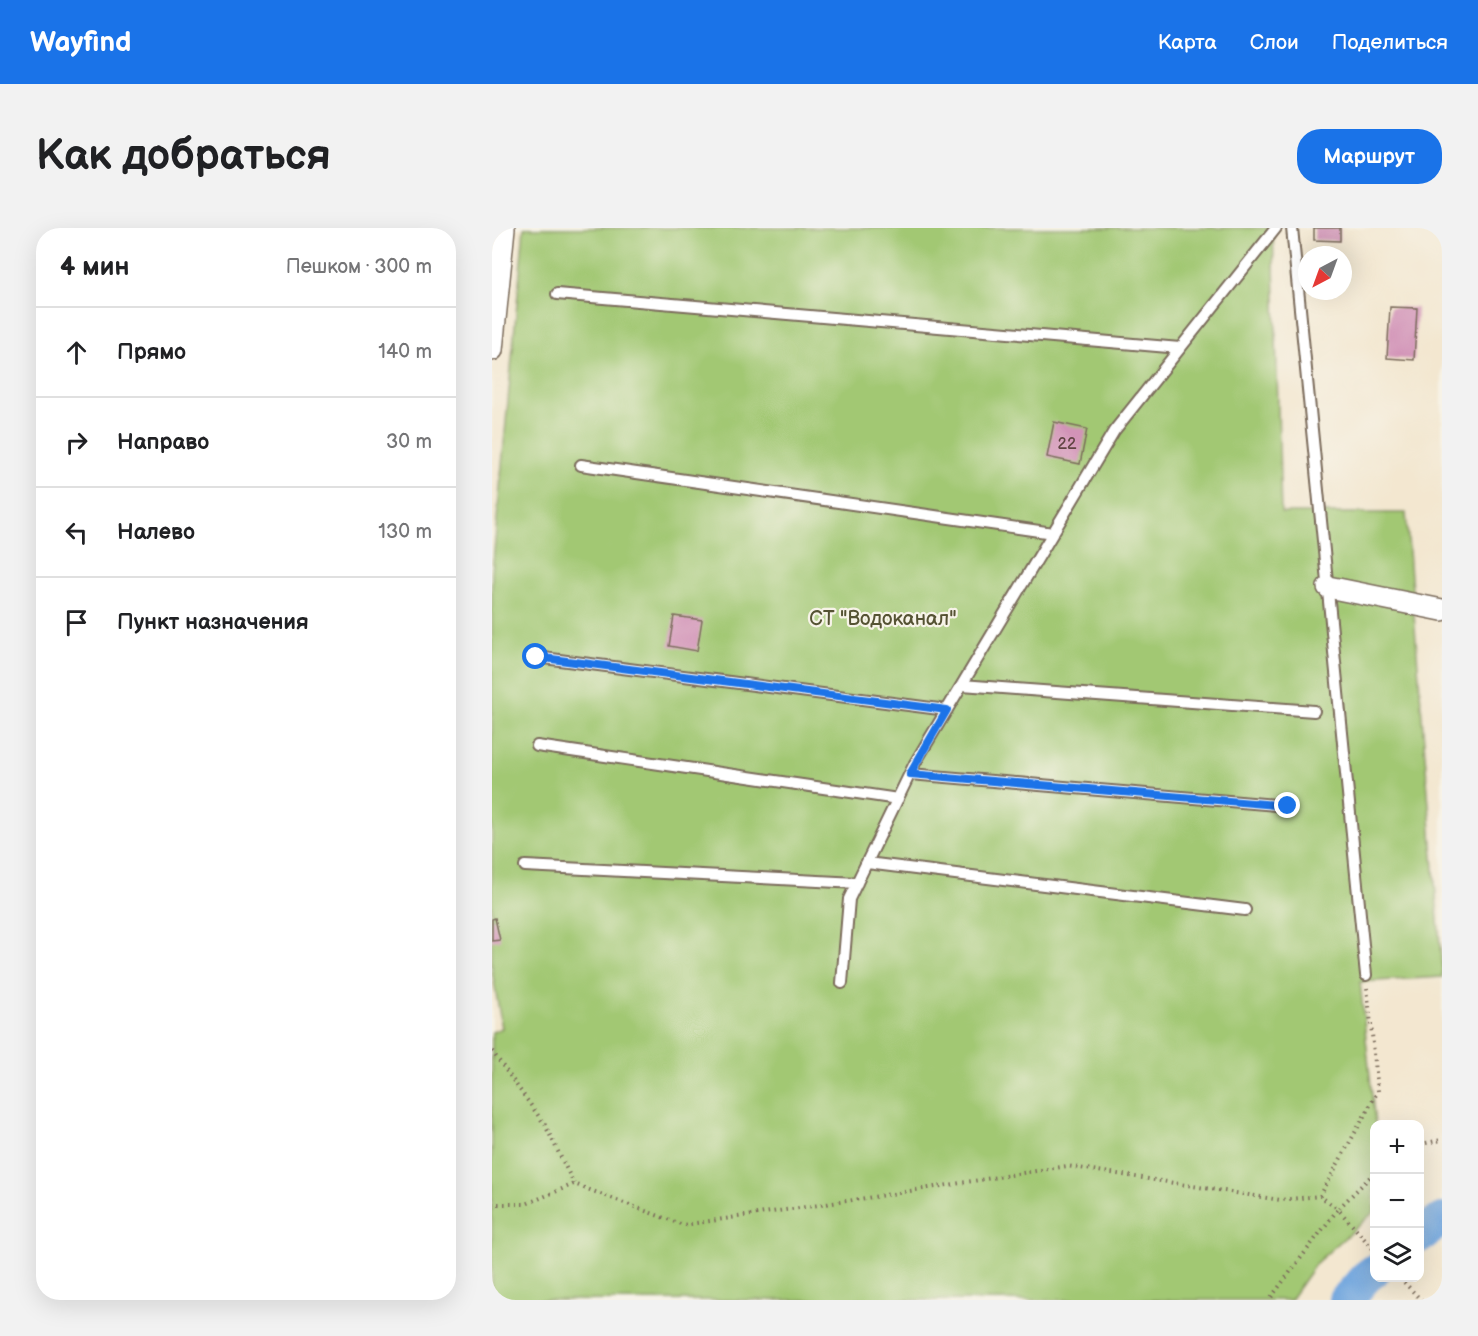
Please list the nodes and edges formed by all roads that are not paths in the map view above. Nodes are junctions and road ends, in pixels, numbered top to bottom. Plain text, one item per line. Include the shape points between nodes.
1 (504, 228) edge
2 (1276, 228) edge
3 (1292, 228) edge
4 (557, 294) dead end
5 (1180, 348) junction
6 (492, 350) edge
7 (581, 465) dead end
8 (1053, 533) junction
9 (1328, 587) junction
10 (1442, 610) edge
11 (536, 657) dead end
12 (962, 685) junction
13 (947, 710) junction
14 (1314, 711) dead end
15 (537, 746) dead end
16 (910, 774) junction
17 (898, 799) junction
18 (1288, 806) dead end
19 (867, 863) junction
20 (525, 866) dead end
21 (857, 883) junction
22 (1245, 910) dead end
23 (1366, 975) road end
24 (842, 983) dead end

1 - 6 street
2 - 5 lane
3 - 9 lane
4 - 5 lane
5 - 8 lane via 1114,431
7 - 8 lane
8 - 12 lane
9 - 10 street
9 - 23 lane
11 - 13 lane
12 - 13 lane
12 - 14 lane
13 - 16 lane
15 - 17 lane
16 - 17 lane
16 - 18 lane
17 - 19 lane
19 - 21 lane
19 - 22 lane
20 - 21 lane
21 - 24 lane via 849,899

